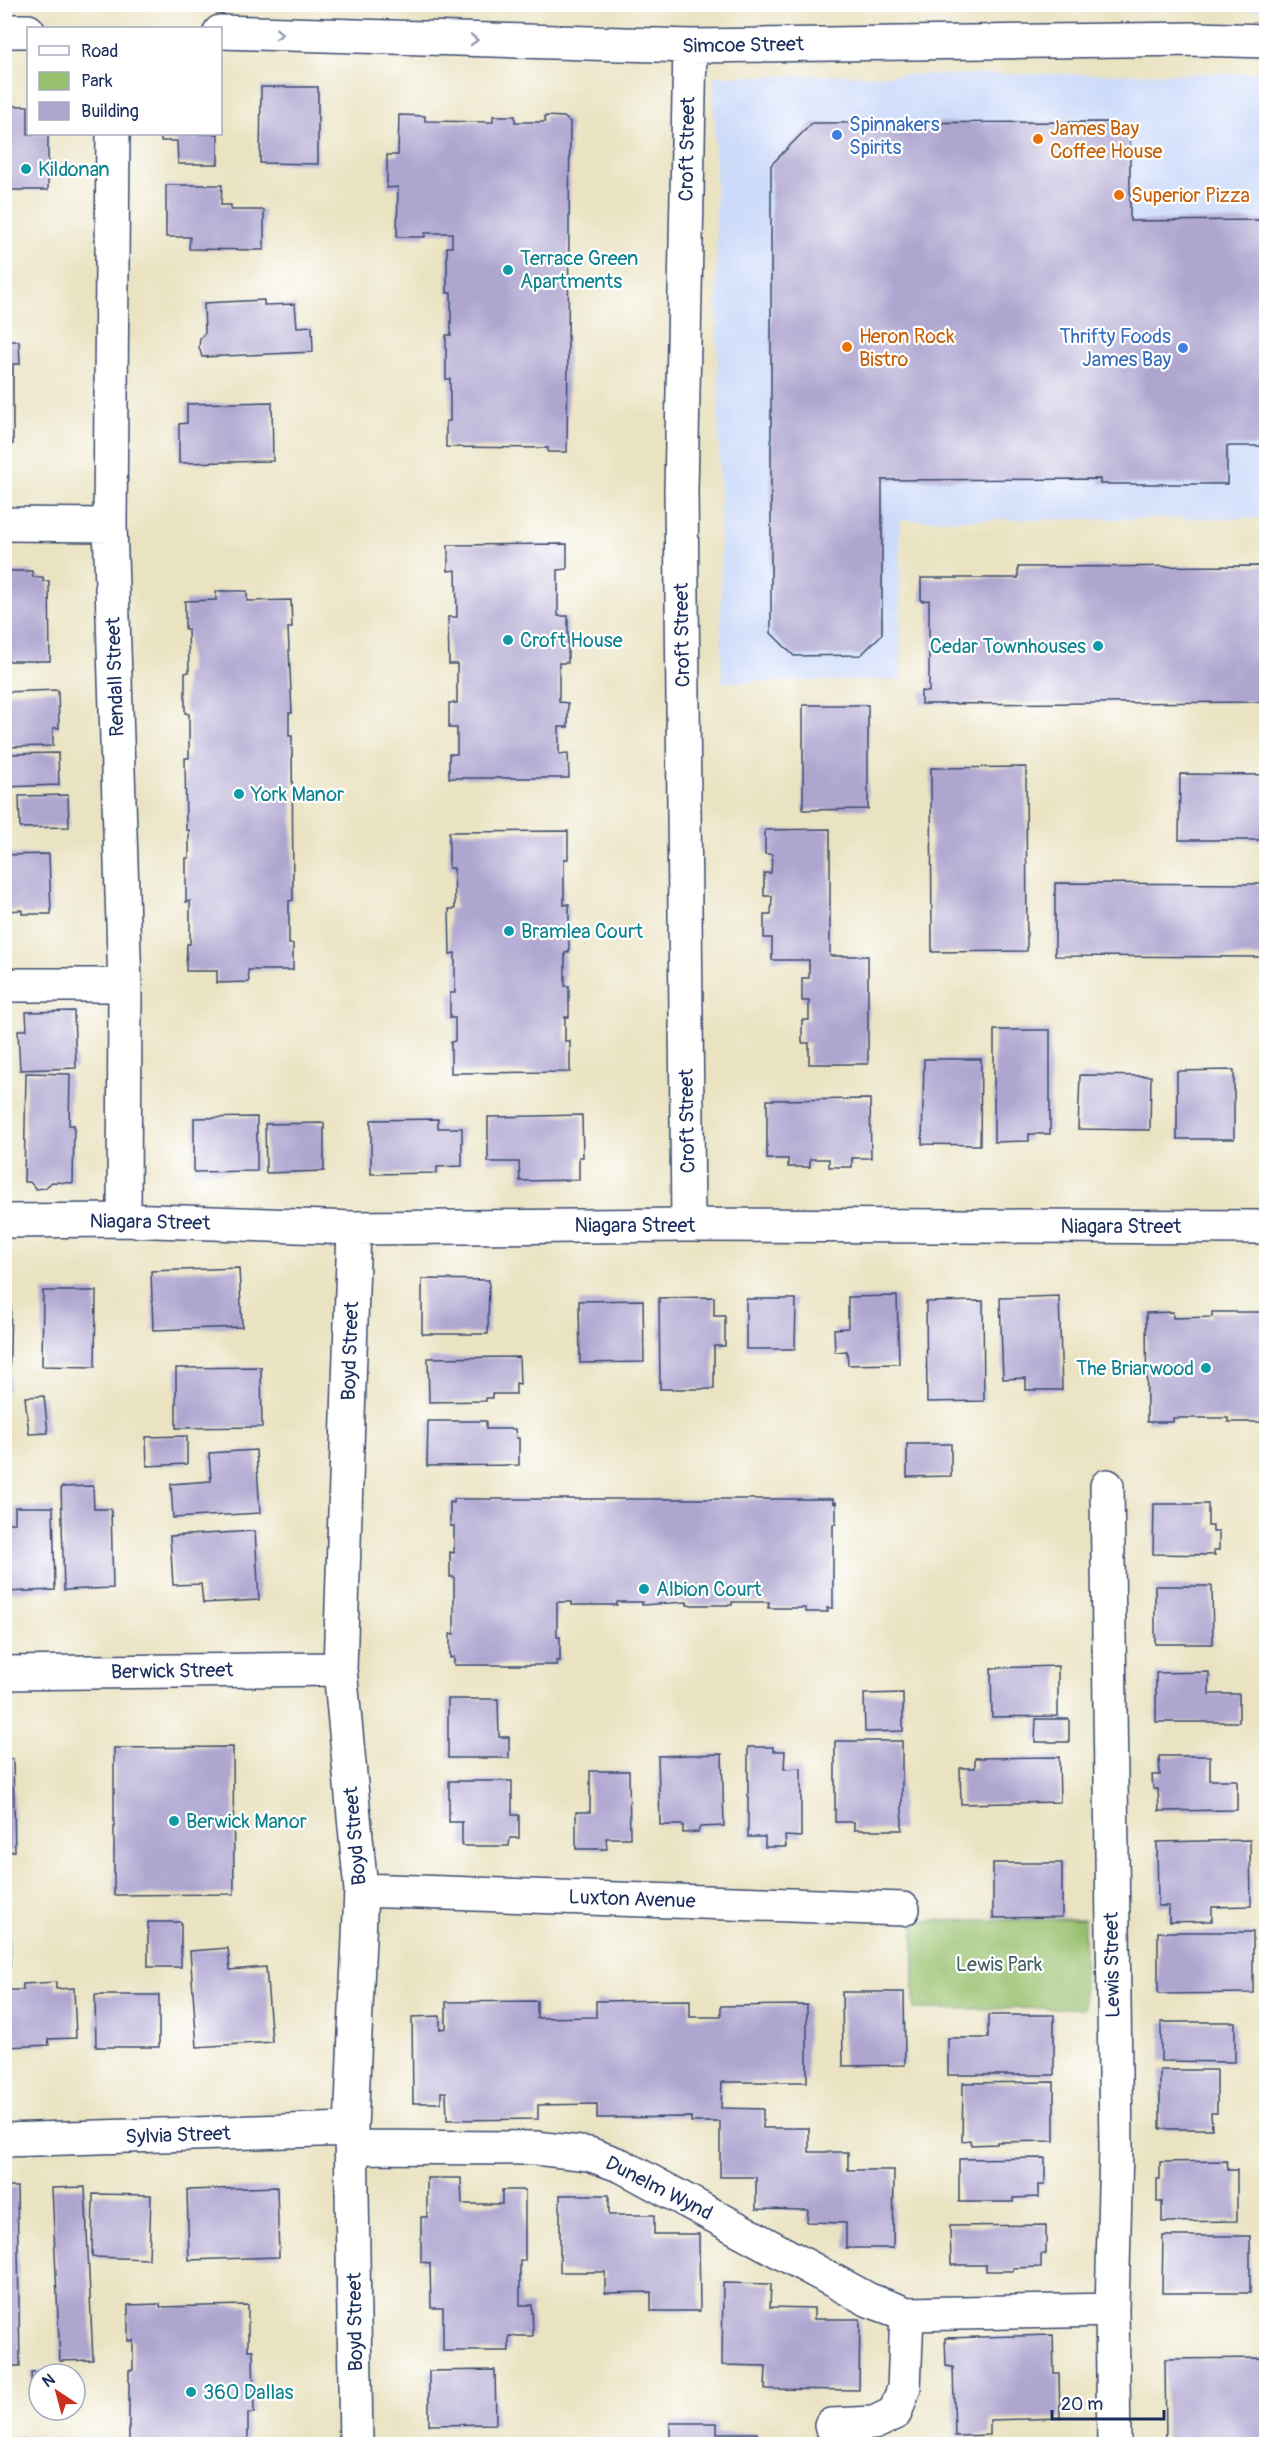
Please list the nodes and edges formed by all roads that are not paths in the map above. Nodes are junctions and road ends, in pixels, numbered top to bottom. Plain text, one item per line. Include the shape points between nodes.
1 (4, 31) edge
2 (27, 31) edge
3 (222, 32) edge
4 (1266, 41) edge
5 (690, 46) junction
6 (113, 135) edge
7 (4, 524) edge
8 (110, 525) junction
9 (4, 985) edge
10 (125, 985) junction
11 (124, 1220) junction
12 (4, 1221) edge
13 (688, 1225) junction
14 (1266, 1227) edge
15 (354, 1228) junction
16 (1107, 1486) dead end
17 (340, 1669) junction
18 (4, 1673) edge
19 (361, 1890) junction
20 (903, 1909) dead end
21 (352, 2138) junction
22 (4, 2140) edge
23 (1112, 2310) junction
24 (907, 2314) junction
25 (831, 2426) dead end
26 (356, 2445) edge
27 (1114, 2445) edge

1 - 2 street
3 -> 5 street, Simcoe Street
4 - 5 street, Simcoe Street
5 - 13 street, Croft Street via 681,490
6 - 8 street, Rendall Street
7 - 8 street
8 - 10 street, Rendall Street
9 - 10 street
10 - 11 street, Rendall Street
11 - 12 street, Niagara Street
11 - 15 street, Niagara Street
13 - 14 street, Niagara Street
13 - 15 street, Niagara Street
15 - 17 street, Boyd Street
16 - 23 street, Lewis Street via 1116,2147
17 - 18 street, Berwick Street
17 - 19 street, Boyd Street
19 - 20 street, Luxton Avenue
19 - 21 street, Boyd Street
21 - 22 street, Sylvia Street
21 - 24 street, Dunelm Wynd via 589,2154 622,2166 869,2300
21 - 26 street, Boyd Street
23 - 24 street, Dunelm Wynd
23 - 27 street, Lewis Street
24 - 25 street via 904,2388 895,2412 874,2423

